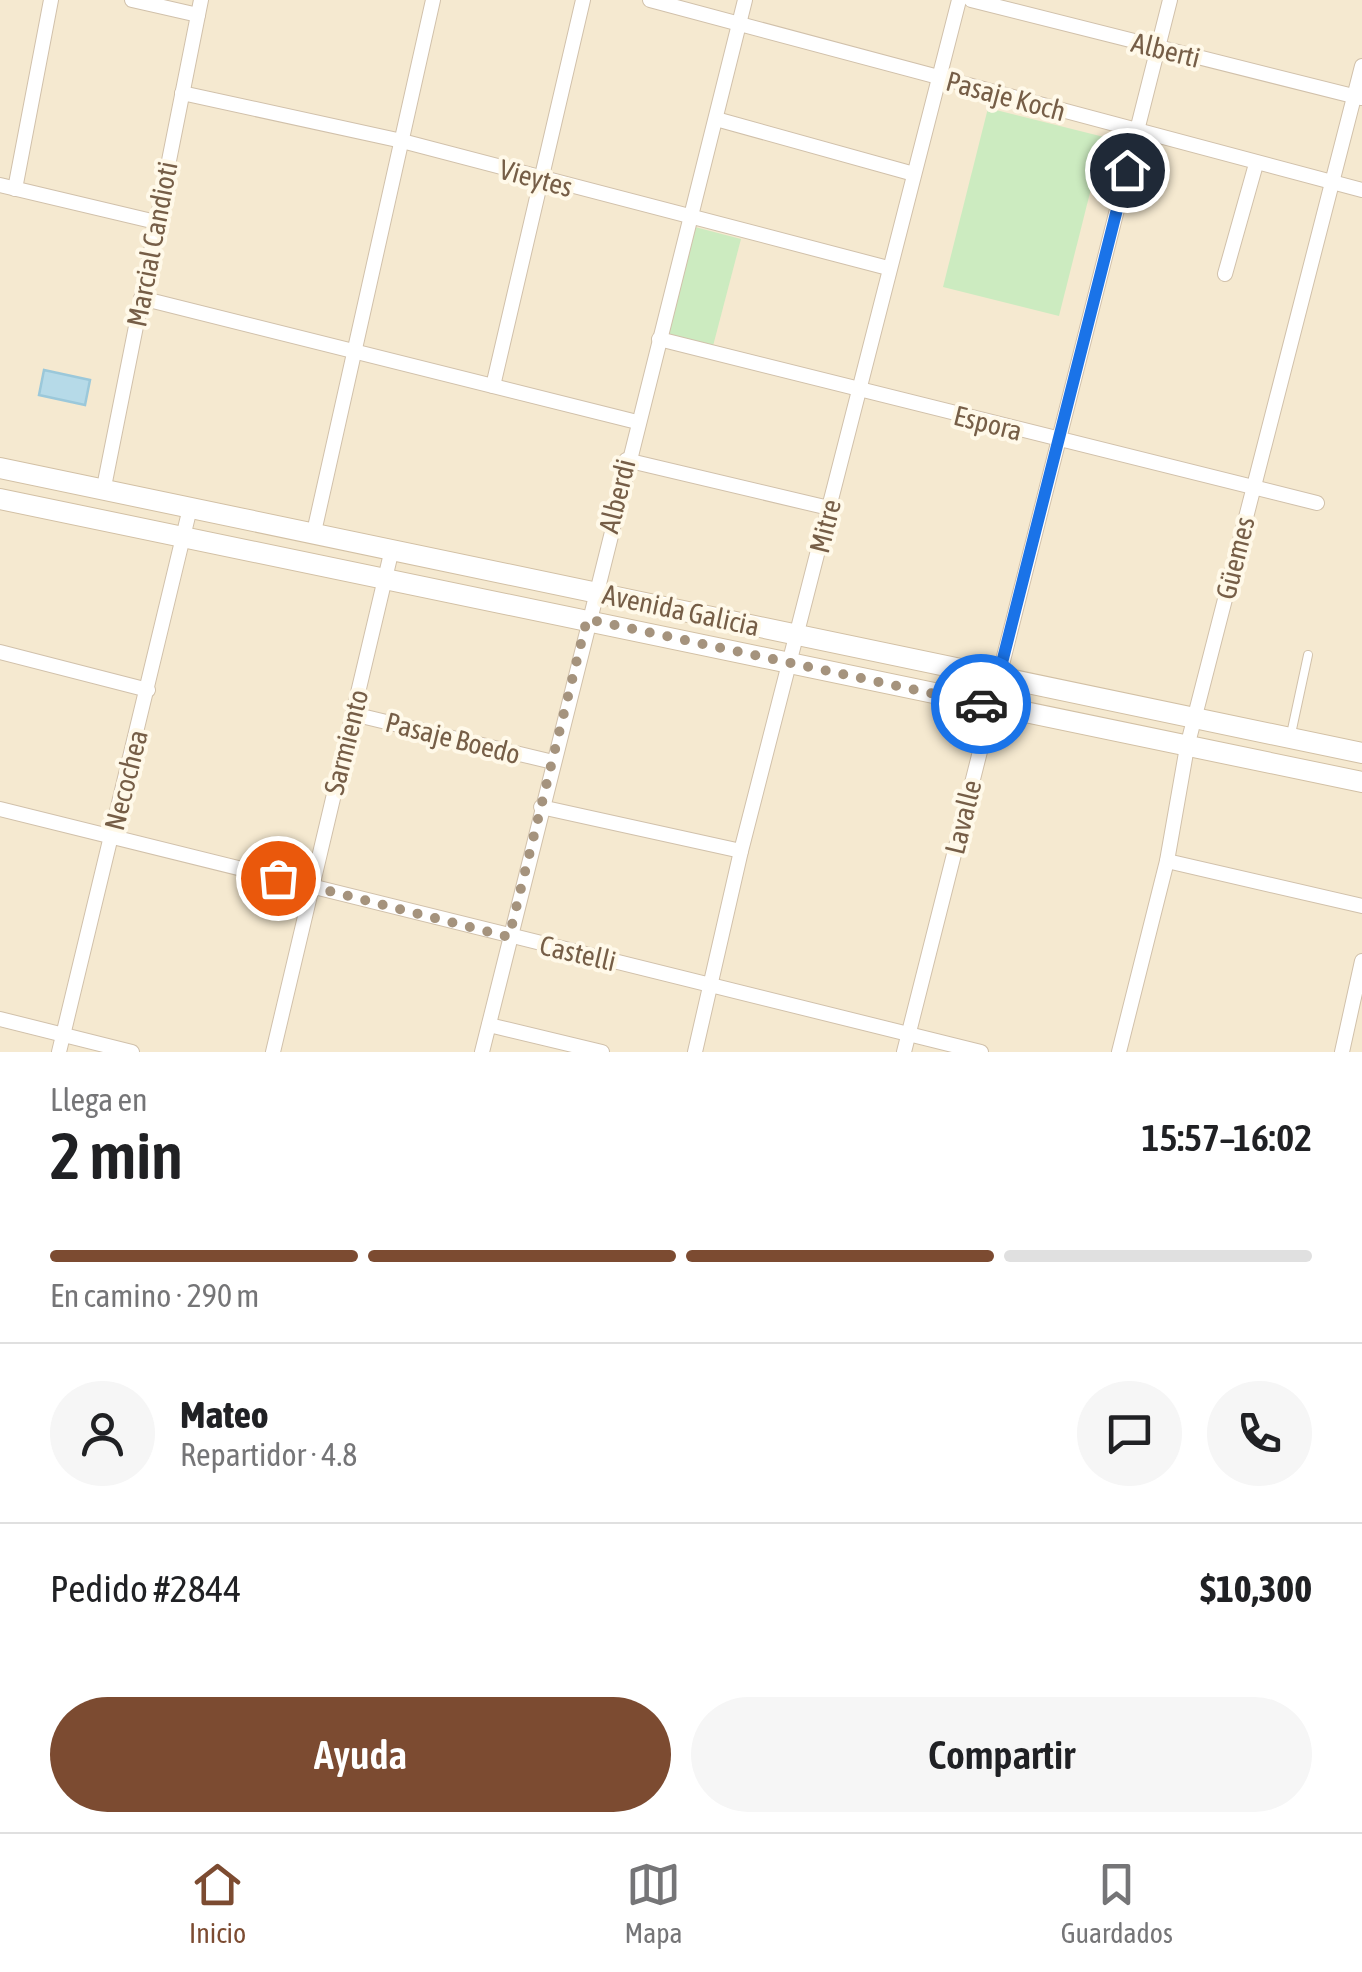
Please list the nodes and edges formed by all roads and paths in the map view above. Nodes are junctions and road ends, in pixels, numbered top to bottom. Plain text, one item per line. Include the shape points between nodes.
1 (51, 0) edge
2 (132, 0) edge
3 (434, 0) edge
4 (584, 0) edge
5 (650, 0) edge
6 (745, 0) edge
7 (960, 0) edge
8 (971, 0) edge
9 (1170, 0) edge
10 (199, 8) edge
11 (738, 25) junction
12 (1158, 49) junction
13 (1362, 66) edge
14 (940, 78) junction
15 (182, 93) junction
16 (1358, 97) edge
17 (716, 119) junction
18 (1137, 132) junction
19 (402, 142) junction
20 (1256, 164) junction
21 (914, 174) junction
22 (540, 180) junction
23 (1329, 182) junction
24 (7, 187) edge
25 (1362, 190) edge
26 (689, 218) junction
27 (156, 222) junction
28 (888, 268) junction
29 (1226, 274) dead end
30 (141, 298) junction
31 (659, 339) junction
32 (355, 351) junction
33 (493, 386) junction
34 (860, 392) junction
35 (637, 422) junction
36 (1059, 440) junction
37 (626, 460) junction
38 (0, 468) edge
39 (104, 488) junction
40 (1253, 488) junction
41 (0, 498) edge
42 (1318, 503) dead end
43 (190, 508) junction
44 (830, 508) junction
45 (314, 532) junction
46 (184, 536) junction
47 (392, 549) junction
48 (385, 578) junction
49 (594, 592) junction
50 (587, 619) junction
51 (798, 634) junction
52 (0, 652) edge
53 (1308, 656) dead end
54 (791, 664) junction
55 (999, 676) junction
56 (148, 690) junction
57 (991, 706) junction
58 (354, 714) junction
59 (1195, 718) junction
60 (1290, 738) junction
61 (1187, 747) junction
62 (1362, 753) edge
63 (553, 762) junction
64 (1362, 782) edge
65 (542, 807) junction
66 (0, 809) edge
67 (113, 837) junction
68 (741, 851) junction
69 (1167, 862) junction
70 (312, 886) junction
71 (1362, 906) edge
72 (509, 937) junction
73 (1362, 961) edge
74 (709, 984) junction
75 (0, 1019) edge
76 (489, 1025) junction
77 (908, 1033) junction
78 (64, 1035) junction
79 (59, 1052) edge
80 (132, 1052) edge
81 (274, 1052) edge
82 (482, 1052) edge
83 (602, 1052) edge
84 (695, 1052) edge
85 (904, 1052) edge
86 (982, 1052) edge
87 (1119, 1052) edge
88 (1342, 1052) edge

1 - 24 street
2 - 10 street
3 - 19 street
4 - 22 street
5 - 11 street, Pasaje Koch
6 - 11 street, Alberdi
7 - 14 street, Mitre
8 - 12 street, Alberti
9 - 12 street, Lavalle
10 - 15 street, Marcial Candioti
11 - 14 street, Pasaje Koch
11 - 17 street, Alberdi
12 - 16 street, Alberti
12 - 18 street, Lavalle
13 - 16 street, Güemes
14 - 18 street, Pasaje Koch
14 - 21 street, Mitre
15 - 19 street, Vieytes
15 - 27 street, Marcial Candioti
16 - 23 street, Güemes
17 - 21 street
17 - 26 street, Alberdi
18 - 20 street, Pasaje Koch
18 - 36 street, Lavalle
19 - 22 street, Vieytes
19 - 32 street
20 - 23 street, Pasaje Koch
20 - 29 street
21 - 28 street, Mitre
22 - 26 street, Vieytes
22 - 33 street
23 - 25 street, Pasaje Koch
23 - 40 street, Güemes
24 - 27 street
26 - 28 street, Vieytes
26 - 31 street, Alberdi
27 - 30 street, Marcial Candioti
28 - 34 street, Mitre
30 - 32 street
30 - 39 street, Marcial Candioti
31 - 34 street, Espora
31 - 35 street, Alberdi
32 - 33 street
32 - 45 street
33 - 35 street
34 - 36 street, Espora
34 - 44 street, Mitre
35 - 37 street, Alberdi
36 - 40 street, Espora
36 - 55 street, Lavalle
37 - 44 street
37 - 49 street, Alberdi
38 - 39 main road, Avenida Galicia
39 - 43 main road, Avenida Galicia
40 - 42 street, Espora
40 - 59 street, Güemes
41 - 46 main road, Avenida Galicia
43 - 45 main road, Avenida Galicia
43 - 46 street, Necochea
44 - 51 street, Mitre
45 - 47 main road, Avenida Galicia
46 - 48 main road, Avenida Galicia
46 - 56 street, Necochea
47 - 48 street, Sarmiento
47 - 49 main road, Avenida Galicia
48 - 50 main road, Avenida Galicia
48 - 58 street, Sarmiento
49 - 50 street, Alberdi
49 - 51 main road, Avenida Galicia
50 - 54 main road, Avenida Galicia
50 - 63 street, Alberdi
51 - 54 street, Mitre
51 - 55 main road, Avenida Galicia
52 - 56 street
53 - 60 lane
54 - 57 main road, Avenida Galicia
54 - 68 street, Mitre
55 - 57 street, Lavalle
55 - 59 main road, Avenida Galicia
56 - 67 street, Necochea
57 - 61 main road, Avenida Galicia
57 - 77 street, Lavalle
58 - 63 street, Pasaje Boedo
58 - 70 street, Sarmiento
59 - 60 main road, Avenida Galicia
59 - 61 street, Güemes
60 - 62 main road, Avenida Galicia
61 - 64 main road, Avenida Galicia
61 - 69 street, Güemes
63 - 65 street, Alberdi
65 - 68 street
65 - 72 street, Alberdi
66 - 67 street, Castelli
67 - 70 street, Castelli
67 - 78 street, Necochea
68 - 74 street, Mitre
69 - 71 street
69 - 87 street, Güemes
70 - 72 street, Castelli
70 - 81 street, Sarmiento
72 - 74 street, Castelli
72 - 76 street, Alberdi
73 - 88 street
74 - 77 street, Castelli
74 - 84 street, Mitre
75 - 78 street
76 - 82 street, Alberdi
76 - 83 street
77 - 85 street, Lavalle
77 - 86 street, Castelli
78 - 79 street, Necochea
78 - 80 street

